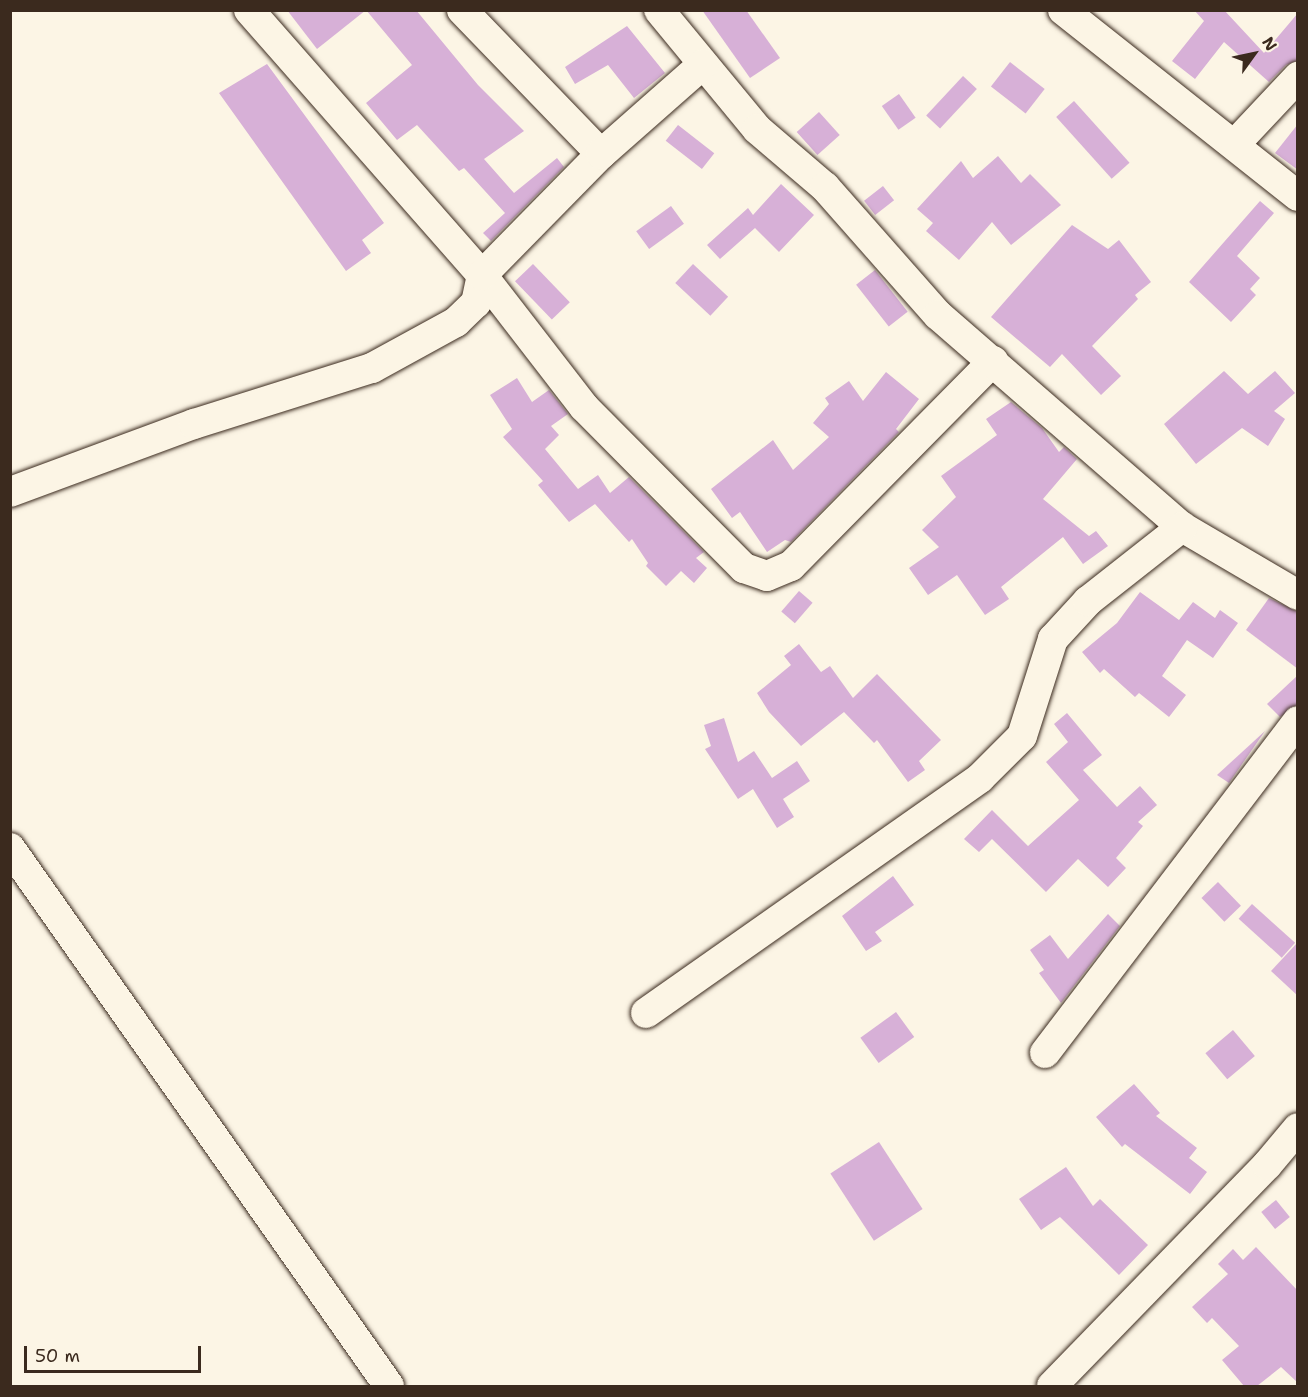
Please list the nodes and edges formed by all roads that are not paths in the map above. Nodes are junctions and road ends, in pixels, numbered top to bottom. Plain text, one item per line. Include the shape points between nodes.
1 (462, 10) edge
2 (659, 10) edge
3 (1063, 10) edge
4 (257, 14) edge
5 (703, 64) junction
6 (1298, 77) edge
7 (1236, 143) junction
8 (601, 154) junction
9 (1298, 196) edge
10 (483, 275) junction
11 (993, 361) junction
12 (10, 492) edge
13 (1182, 527) junction
14 (1298, 595) edge
15 (1298, 721) edge
16 (10, 848) edge
17 (646, 1013) dead end
18 (1045, 1053) dead end
19 (1298, 1128) edge
20 (389, 1386) edge
21 (1052, 1386) edge

1 - 8 street
2 - 5 street
3 - 7 street
4 - 10 street
5 - 8 street
5 - 11 street via 757,129 825,187 938,315
6 - 7 street
7 - 9 street
8 - 10 street
10 - 11 street via 585,407 744,568 766,576 791,566
10 - 12 street via 476,303 456,322 372,368 194,424
11 - 13 street
13 - 14 street
13 - 17 street via 1088,601 1053,639 1022,736 980,778
15 - 18 street
16 - 20 street
19 - 21 street via 1267,1165

